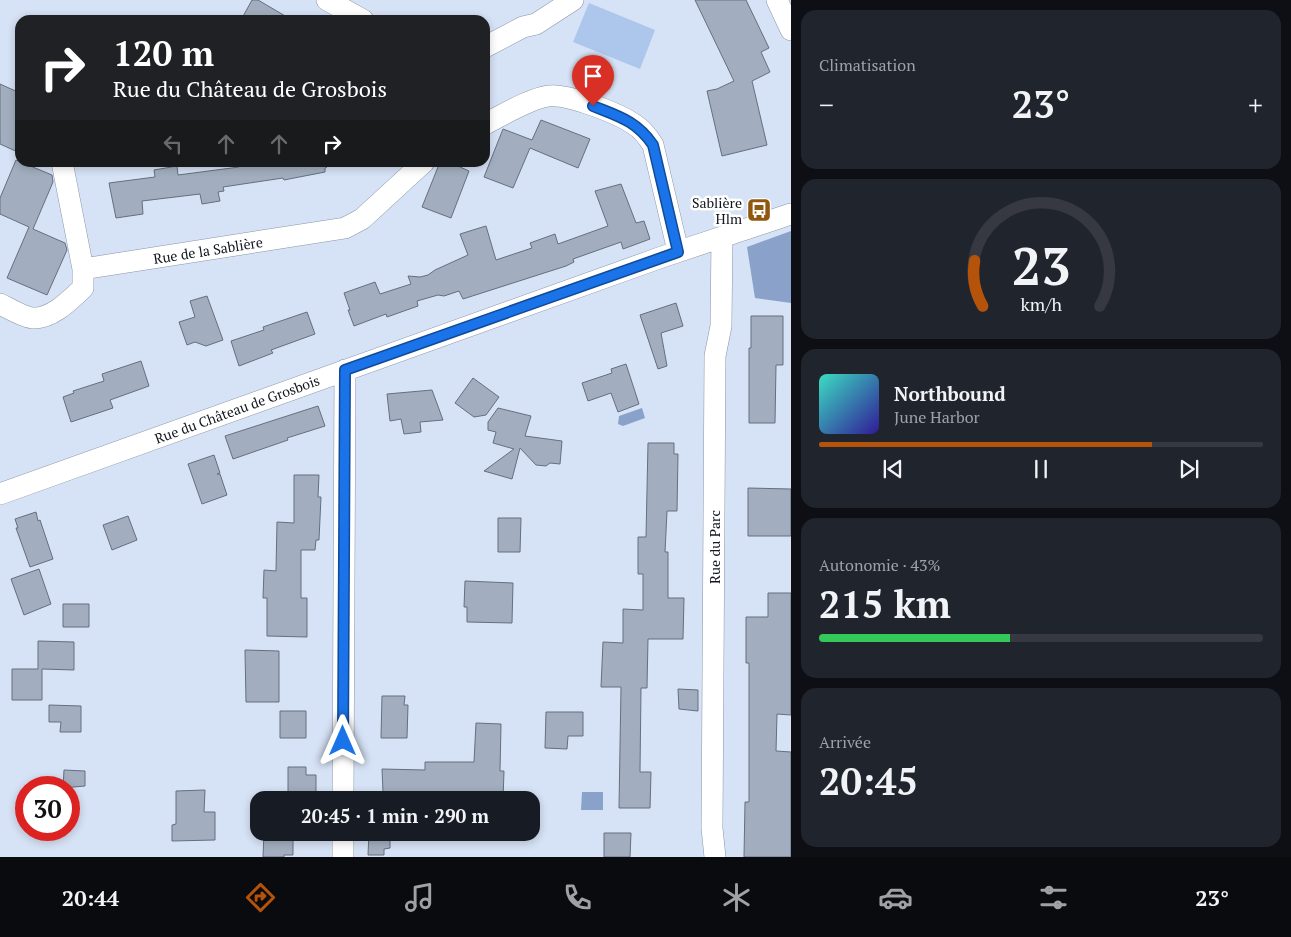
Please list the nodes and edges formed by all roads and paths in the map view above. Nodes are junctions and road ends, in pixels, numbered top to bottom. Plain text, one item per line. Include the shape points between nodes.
1 (572, 0) edge
2 (777, 0) edge
3 (334, 9) edge
4 (350, 15) edge
5 (791, 30) edge
6 (490, 44) edge
7 (490, 122) edge
8 (63, 167) edge
9 (419, 167) edge
10 (788, 215) edge
11 (722, 237) junction
12 (678, 252) junction
13 (83, 270) junction
14 (0, 304) edge
15 (345, 370) junction
16 (0, 494) edge
17 (343, 791) edge
18 (343, 841) edge
19 (343, 857) edge
20 (715, 857) edge

1 - 6 street via 536,24
2 - 5 street
3 - 4 street
7 - 12 street via 548,96 575,98 629,120 653,145
8 - 13 street
9 - 13 street, Rue de la Sablière via 362,219 344,228
10 - 11 street, Rue du Château de Grosbois
11 - 12 street, Rue du Château de Grosbois
11 - 20 street, Rue du Parc via 721,326 715,376 712,818
12 - 15 street, Rue du Château de Grosbois
13 - 14 street via 83,288 66,305 45,316 32,318
15 - 16 street, Rue du Château de Grosbois
15 - 17 street
18 - 19 street

